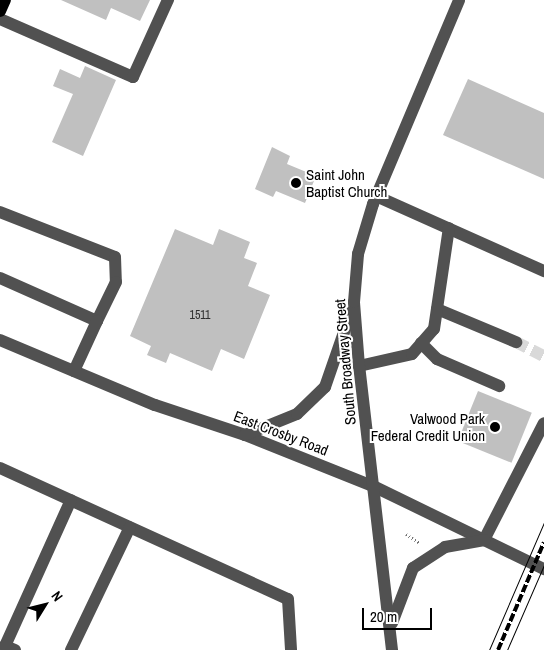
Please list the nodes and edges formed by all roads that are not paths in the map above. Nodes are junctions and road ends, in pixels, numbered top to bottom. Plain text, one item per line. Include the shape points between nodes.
1 (5, 0) edge
2 (168, 0) edge
3 (459, 0) edge
4 (0, 11) edge
5 (0, 19) edge
6 (376, 196) junction
7 (0, 212) edge
8 (449, 228) junction
9 (544, 271) edge
10 (0, 278) edge
11 (354, 302) junction
12 (437, 308) junction
13 (97, 320) junction
14 (0, 340) edge
15 (516, 342) tunnel mouth
16 (421, 343) junction
17 (359, 366) junction
18 (74, 371) junction
19 (499, 386) dead end
20 (544, 423) edge
21 (245, 435) junction
22 (0, 468) edge
23 (375, 488) junction
24 (71, 500) junction
25 (130, 527) junction
26 (484, 540) junction
27 (544, 569) edge
28 (390, 630) junction
29 (15, 650) edge
30 (71, 650) edge
31 (291, 650) edge
32 (392, 650) edge

1 - 4 main road
2 - 5 street via 133,77
3 - 6 street, South Broadway Street
6 - 8 street
6 - 11 street, South Broadway Street via 358,254
7 - 13 street via 115,257 116,282
8 - 9 street
8 - 12 street
10 - 13 street
11 - 17 street, South Broadway Street
11 - 21 street via 325,387 297,414
12 - 15 street
12 - 16 street via 434,329
13 - 18 street
14 - 18 street, East Crosby Road
16 - 17 street via 412,354
16 - 19 street via 437,359
17 - 23 street, South Broadway Street
18 - 21 street, East Crosby Road via 154,405
20 - 26 street
21 - 23 street, East Crosby Road
22 - 24 street
23 - 26 street, East Crosby Road
23 - 28 street, South Broadway Street
24 - 25 street
24 - 29 street via 5,646
25 - 30 street
25 - 31 street via 288,598
26 - 27 street, East Crosby Road
26 - 28 street via 446,547 413,568
28 - 32 street, South Broadway Street

